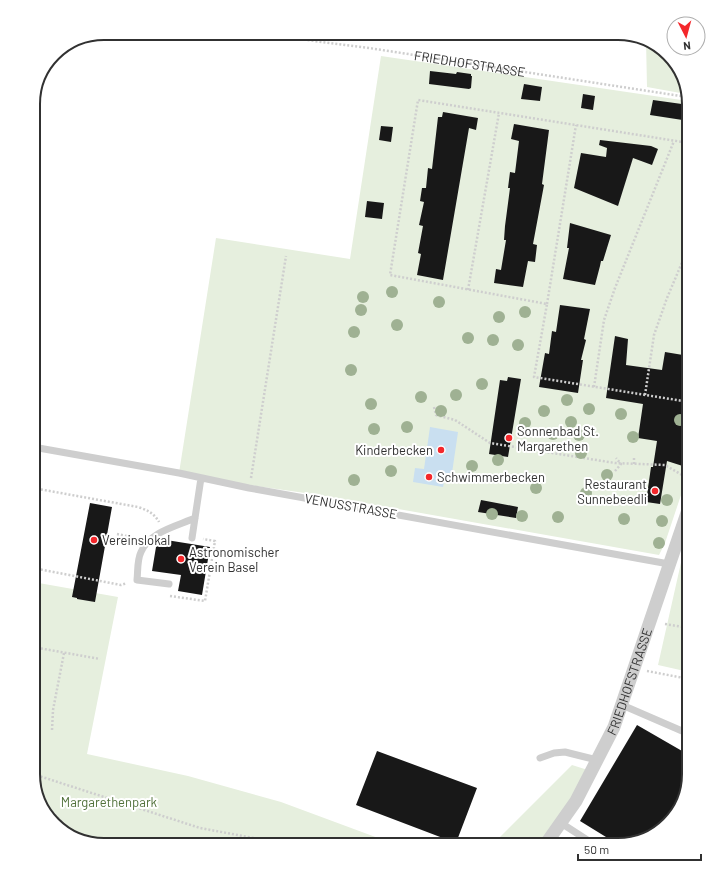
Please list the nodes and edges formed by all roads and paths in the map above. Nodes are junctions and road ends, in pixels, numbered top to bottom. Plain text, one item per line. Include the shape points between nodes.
1 (307, 40) edge
2 (681, 96) edge
3 (499, 113) junction
4 (576, 125) junction
5 (674, 141) junction
6 (682, 143) edge
7 (286, 256) dead end
8 (682, 263) edge
9 (468, 290) junction
10 (547, 304) junction
11 (594, 387) junction
12 (645, 395) junction
13 (682, 401) edge
14 (434, 407) dead end
15 (40, 448) edge
16 (616, 458) dead end
17 (634, 458) dead end
18 (621, 464) junction
19 (634, 464) junction
20 (615, 471) dead end
21 (682, 475) edge
22 (201, 478) junction
23 (249, 488) junction
24 (40, 489) edge
25 (195, 518) junction
26 (682, 526) edge
27 (164, 531) junction
28 (117, 534) dead end
29 (192, 538) joint
30 (148, 541) junction
31 (669, 564) junction
32 (40, 569) edge
33 (137, 580) junction
34 (170, 584) joint
35 (650, 621) junction
36 (682, 627) edge
37 (40, 648) edge
38 (64, 653) junction
39 (100, 659) dead end
40 (635, 668) junction
41 (682, 678) edge
42 (622, 705) junction
43 (52, 730) dead end
44 (682, 731) edge
45 (540, 758) dead end
46 (597, 760) junction
47 (40, 776) edge
48 (561, 823) junction
49 (254, 838) edge
50 (550, 838) edge
51 (584, 838) edge

1 - 2 path, FRIEDHOFSTRASSE
3 - 4 path
3 - 9 path
3 - 9 path via 418,100 390,275
4 - 5 path
4 - 10 path
5 - 6 path
5 - 11 path via 604,320
7 - 23 path
8 - 12 path via 654,335
9 - 10 path
10 - 11 path via 534,377
11 - 12 path
12 - 13 path
14 - 18 path via 436,415 455,420 490,442
15 - 22 lane, VENUSSTRASSE
16 - 18 path
17 - 19 path
18 - 19 path
18 - 20 path
19 - 21 path via 665,465
22 - 23 lane, VENUSSTRASSE
22 - 25 lane
23 - 31 lane, VENUSSTRASSE
24 - 27 path via 150,511
25 - 27 lane
25 - 29 lane
26 - 31 street, FRIEDHOFSTRASSE
27 - 30 lane
28 - 30 path
29 - 34 path via 215,541 205,601 168,596
30 - 33 lane via 140,552
31 - 35 street, FRIEDHOFSTRASSE
32 - 33 path via 121,585
33 - 34 lane
35 - 36 path
35 - 40 street, FRIEDHOFSTRASSE
37 - 38 path
38 - 39 path
38 - 43 path via 53,710
40 - 41 path
40 - 42 street, FRIEDHOFSTRASSE
42 - 44 lane
42 - 46 street, FRIEDHOFSTRASSE
45 - 46 lane via 565,752
46 - 48 street, FRIEDHOFSTRASSE via 576,801
47 - 49 path via 200,828
48 - 50 street, FRIEDHOFSTRASSE
48 - 51 lane

